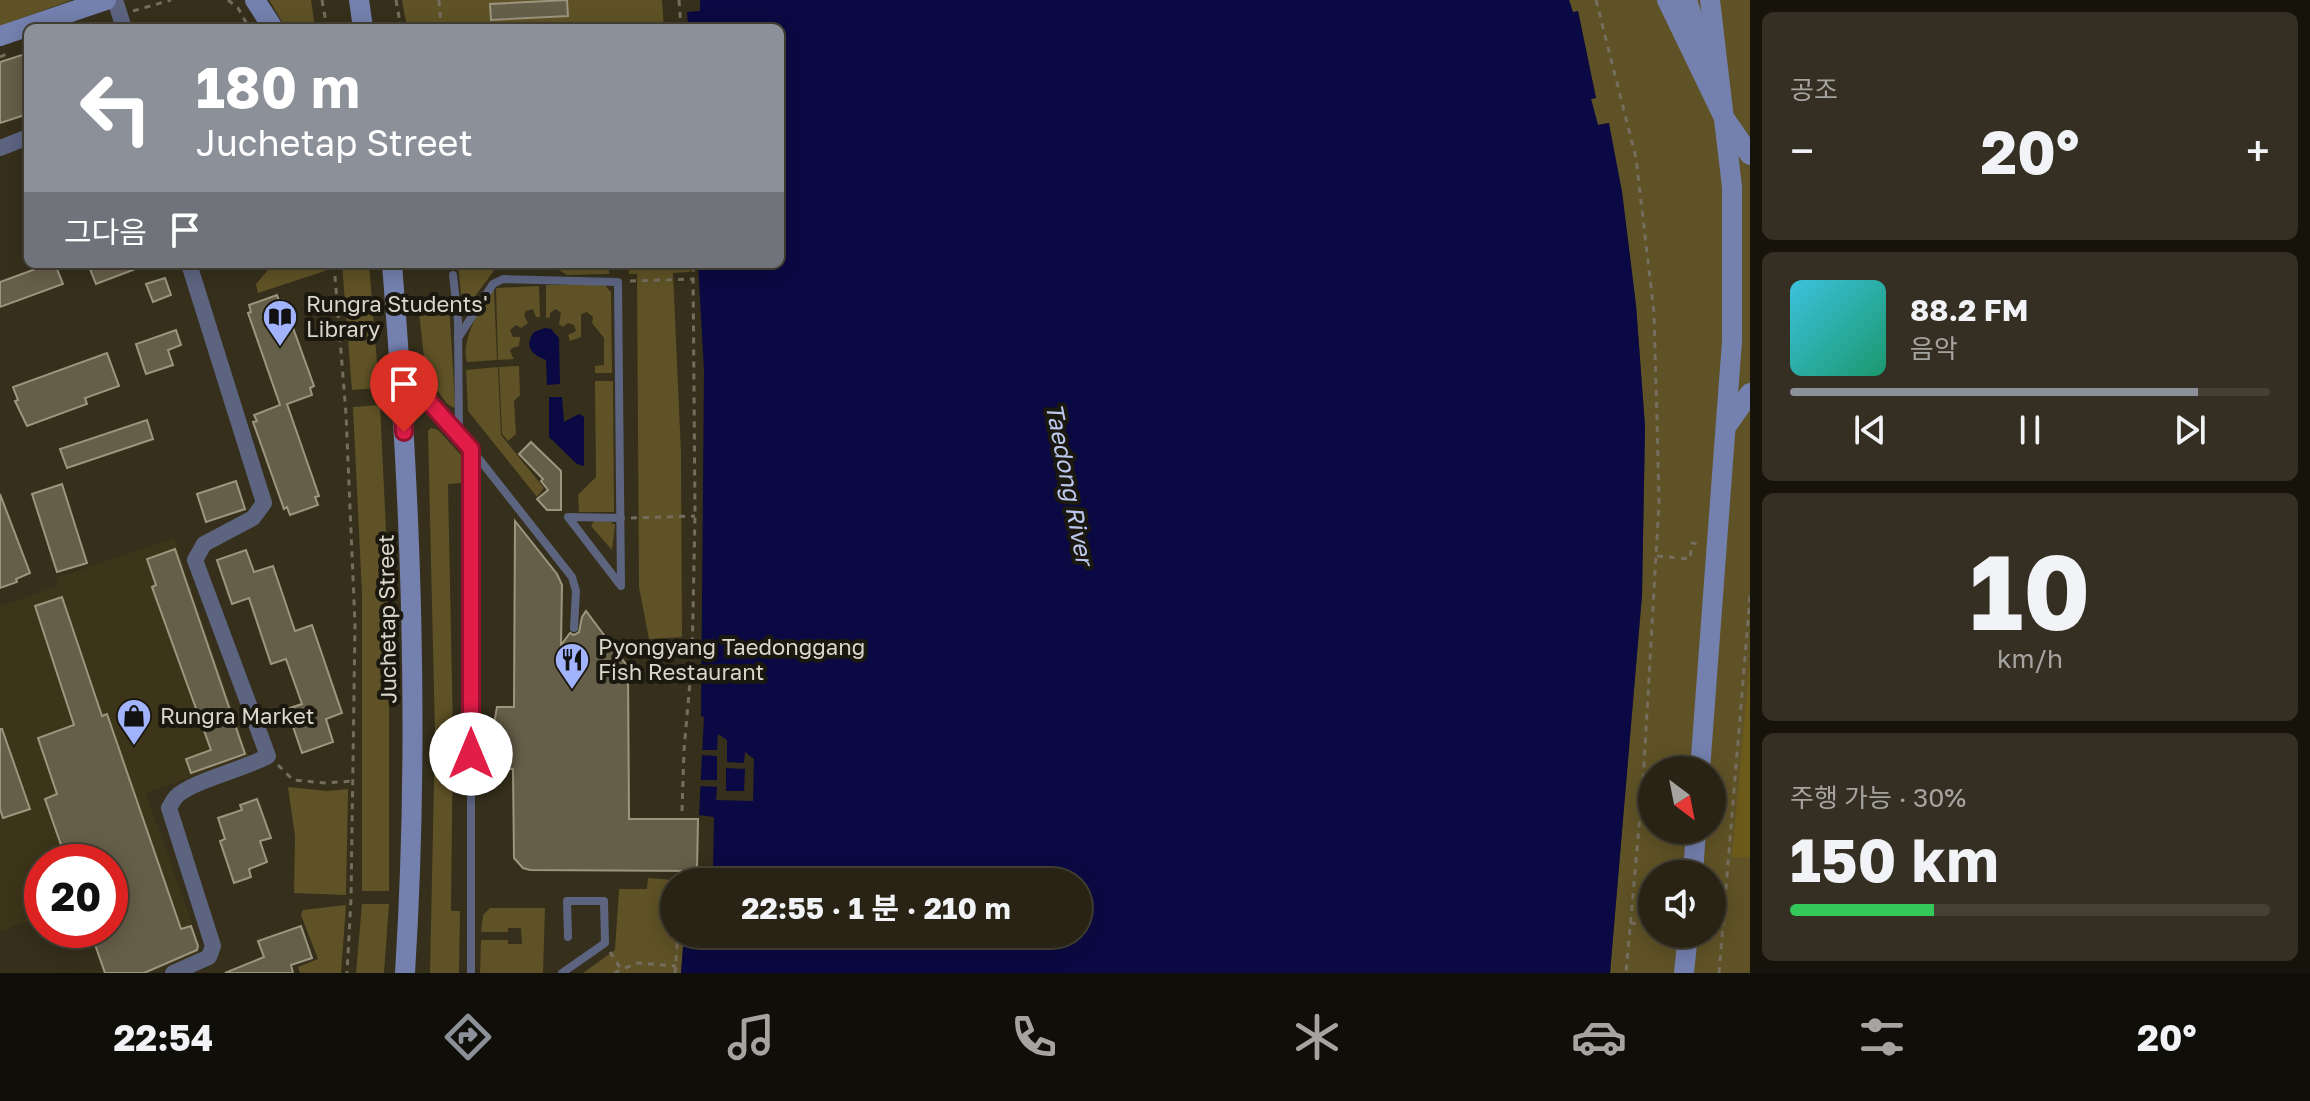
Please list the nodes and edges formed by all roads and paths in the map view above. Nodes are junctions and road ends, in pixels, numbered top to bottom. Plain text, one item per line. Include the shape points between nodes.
1 (106, 0) edge
2 (115, 0) edge
3 (228, 0) edge
4 (255, 0) edge
5 (322, 0) edge
6 (359, 0) edge
7 (396, 0) edge
8 (439, 0) edge
9 (679, 0) edge
10 (1596, 0) edge
11 (1667, 0) edge
12 (1687, 0) edge
13 (1710, 0) edge
14 (35, 24) edge
15 (123, 24) edge
16 (247, 24) edge
17 (270, 24) edge
18 (326, 24) edge
19 (362, 24) edge
20 (400, 24) edge
21 (441, 24) edge
22 (681, 24) edge
23 (24, 28) edge
24 (0, 36) edge
25 (1723, 116) junction
26 (24, 139) edge
27 (0, 148) edge
28 (1750, 155) edge
29 (190, 268) edge
30 (334, 268) edge
31 (392, 268) edge
32 (693, 268) edge
33 (453, 275) dead end
34 (694, 279) junction
35 (618, 282) junction
36 (458, 338) junction
37 (400, 369) junction
38 (1750, 393) edge
39 (1726, 427) junction
40 (459, 434) junction
41 (471, 449) junction
42 (695, 516) junction
43 (621, 518) junction
44 (1701, 544) dead end
45 (1656, 556) junction
46 (1750, 596) edge
47 (574, 628) dead end
48 (268, 756) junction
49 (1701, 756) edge
50 (352, 781) junction
51 (682, 811) dead end
52 (1630, 923) junction
53 (1638, 924) edge
54 (568, 937) dead end
55 (605, 943) junction
56 (677, 948) edge
57 (1687, 948) edge
58 (676, 966) junction
59 (621, 969) junction
60 (173, 973) edge
61 (347, 973) edge
62 (405, 973) edge
63 (471, 973) edge
64 (562, 973) edge
65 (614, 973) edge
66 (675, 973) edge
67 (1626, 973) edge
68 (1684, 973) edge
69 (1719, 973) edge

1 - 14 main road
2 - 15 street
3 - 16 path
4 - 17 main road
5 - 18 path
6 - 19 main road
7 - 20 path
8 - 21 path
9 - 22 path
10 - 45 path via 1636,158 1654,313
11 - 25 main road
12 - 25 main road
13 - 25 main road
23 - 24 main road
25 - 28 main road
25 - 39 main road via 1732,187 1733,274
26 - 27 street
29 - 48 street via 264,503 253,518 204,544 195,560
30 - 50 path via 355,624
31 - 37 main road, Juchetap Street
32 - 34 path
33 - 36 lane
34 - 35 path
34 - 42 path
35 - 36 lane via 503,279 493,284
35 - 43 lane
36 - 40 lane
37 - 40 lane
37 - 62 main road, Juchetap Street via 414,737
38 - 39 main road
39 - 49 main road
40 - 41 lane
41 - 47 lane via 572,577
41 - 63 lane
42 - 43 path
42 - 51 path
43 - 43 lane via 621,532 621,586 568,517
44 - 45 path via 1692,543 1690,559
45 - 52 path
46 - 69 path
48 - 50 path via 293,780
48 - 60 street via 187,789 169,808 213,946 209,957
50 - 61 path
52 - 53 path
52 - 67 path
54 - 55 lane via 567,901 604,901
55 - 59 path
55 - 64 lane
56 - 58 path
57 - 68 main road
58 - 59 path via 637,963
58 - 66 path
59 - 65 path

